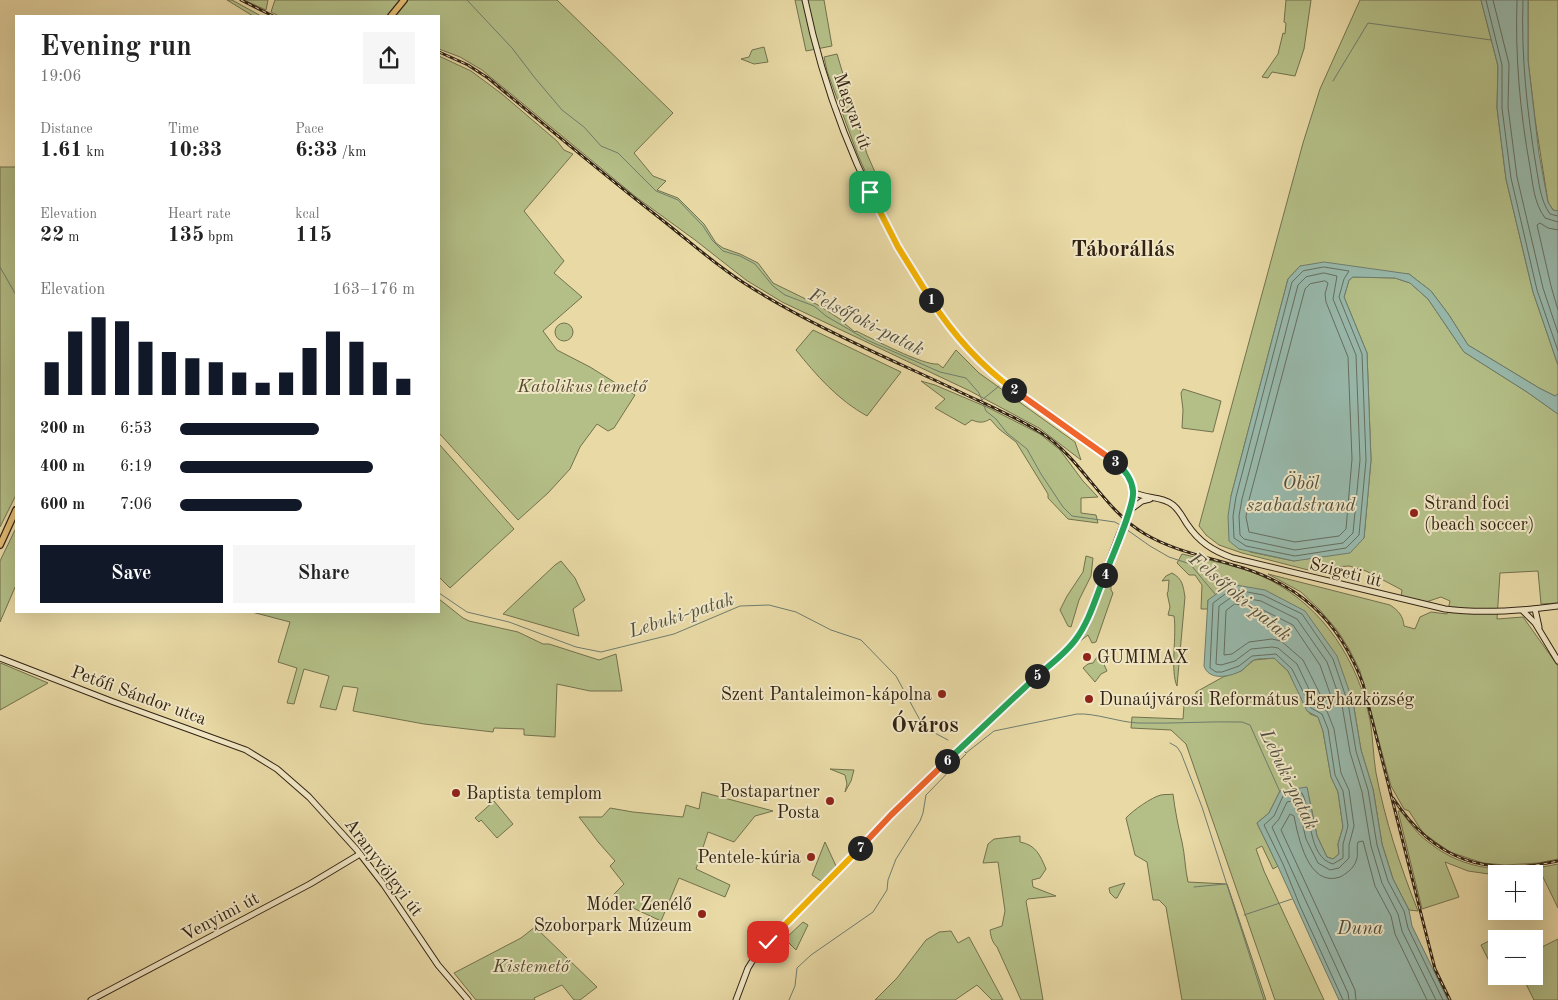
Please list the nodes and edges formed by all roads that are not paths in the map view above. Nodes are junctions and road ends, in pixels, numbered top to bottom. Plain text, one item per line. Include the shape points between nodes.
1 (404, 0) edge
2 (805, 0) edge
3 (392, 15) edge
4 (1133, 492) junction
5 (1133, 499) junction
6 (1142, 499) junction
7 (15, 512) edge
8 (1129, 512) junction
9 (0, 545) edge
10 (1558, 606) edge
11 (1535, 609) junction
12 (1522, 611) junction
13 (1541, 633) junction
14 (0, 658) edge
15 (1558, 661) edge
16 (266, 761) joint
17 (360, 854) junction
18 (91, 1000) edge
19 (468, 1000) edge
20 (736, 1000) edge

1 - 3 main road
2 - 4 street, Magyar út via 838,114 879,213 943,319 968,351 995,376 1116,464 1129,479
4 - 5 street, Magyar út
4 - 6 street
5 - 6 street
5 - 8 street, Magyar út
6 - 8 street
6 - 12 street, Szigeti út via 1164,500 1173,505 1202,543 1233,558 1432,607 1471,612
7 - 9 main road
8 - 20 street, Magyar út, bridge via 1085,625 1070,646 891,815 758,952
10 - 11 street, Szigeti út
11 - 12 street, Szigeti út
11 - 13 street
12 - 13 street
13 - 15 street
14 - 16 street, Petőfi Sándor utca via 229,743
16 - 17 street, Aranyvölgyi út via 309,797
17 - 18 street, Venyimi út via 310,884
17 - 19 street, Aranyvölgyi út via 438,965

